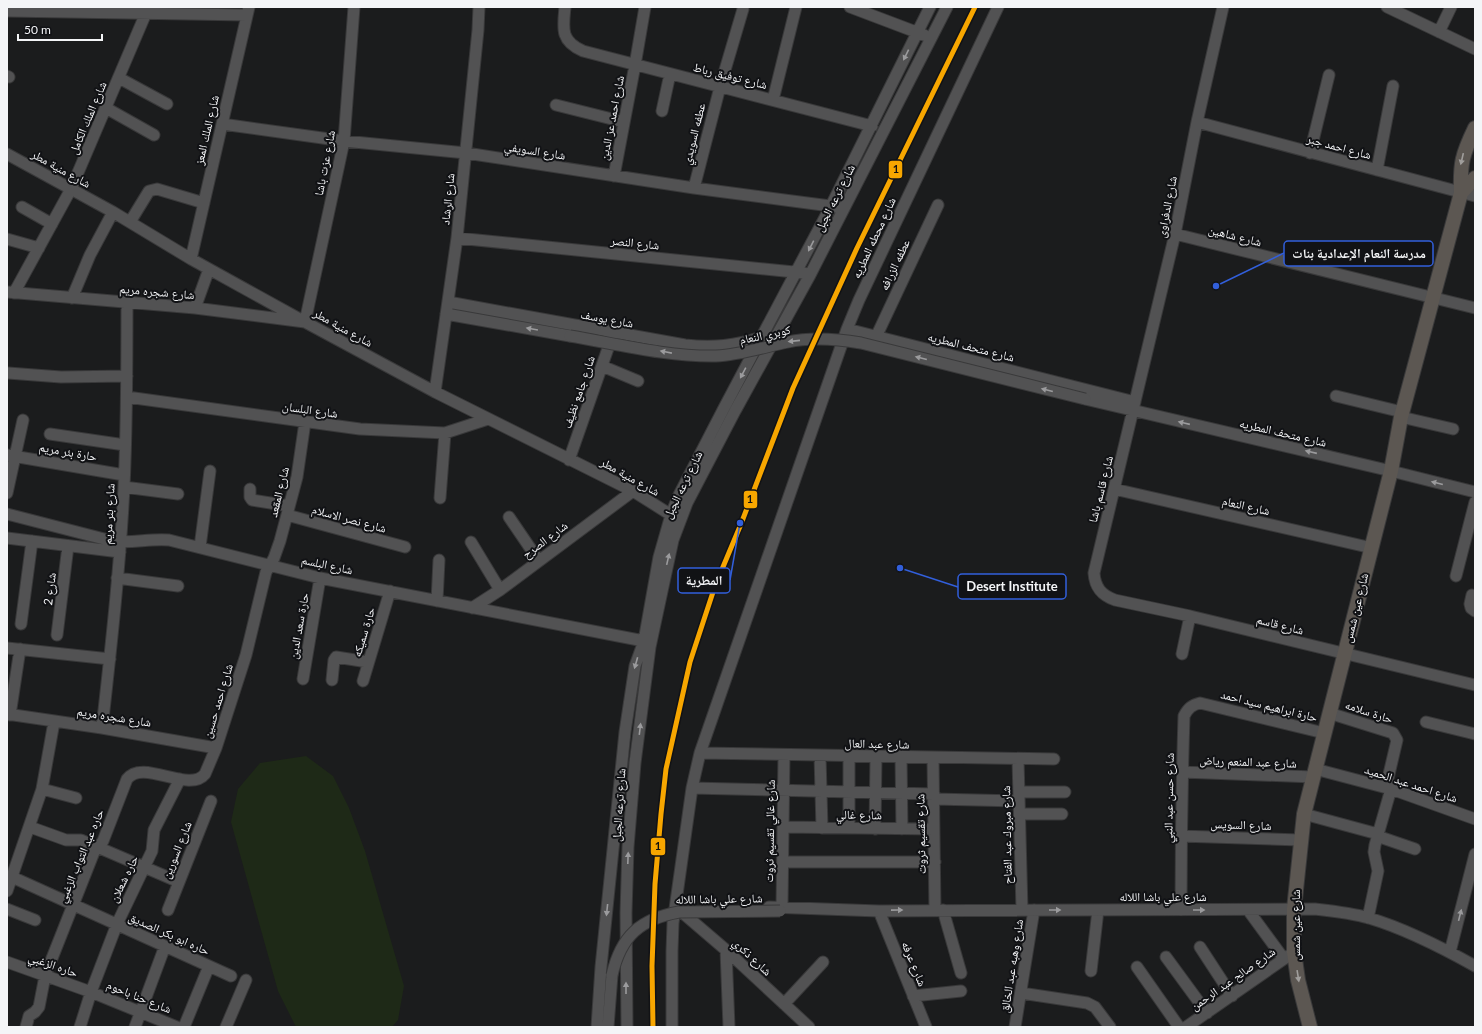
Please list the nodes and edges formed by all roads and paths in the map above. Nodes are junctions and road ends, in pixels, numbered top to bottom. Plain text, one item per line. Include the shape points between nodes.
1 (354, 7) edge
2 (479, 7) edge
3 (565, 7) edge
4 (645, 7) edge
5 (796, 7) edge
6 (851, 7) edge
7 (930, 7) edge
8 (947, 7) edge
9 (998, 7) edge
10 (1223, 7) edge
11 (1387, 7) edge
12 (1451, 7) edge
13 (743, 9) dead end
14 (7, 11) edge
15 (248, 11) edge
16 (146, 13) junction
17 (917, 32) junction
18 (1439, 32) junction
19 (932, 38) junction
20 (1475, 49) edge
21 (635, 65) junction
22 (670, 74) junction
23 (1329, 75) dead end
24 (119, 78) junction
25 (1393, 86) dead end
26 (720, 87) junction
27 (773, 100) junction
28 (167, 104) dead end
29 (556, 105) dead end
30 (106, 108) junction
31 (662, 111) dead end
32 (624, 122) junction
33 (1197, 122) junction
34 (222, 124) junction
35 (872, 126) junction
36 (1475, 128) edge
37 (154, 135) dead end
38 (344, 141) junction
39 (1310, 152) junction
40 (466, 153) junction
41 (7, 154) edge
42 (1377, 170) junction
43 (614, 176) junction
44 (1475, 178) edge
45 (694, 188) junction
46 (71, 189) junction
47 (1461, 193) junction
48 (1475, 196) edge
49 (204, 203) junction
50 (938, 205) dead end
51 (831, 206) junction
52 (22, 207) dead end
53 (844, 208) junction
54 (113, 212) junction
55 (130, 222) junction
56 (52, 224) junction
57 (1175, 234) junction
58 (457, 238) junction
59 (7, 239) edge
60 (39, 248) junction
61 (191, 259) junction
62 (209, 269) junction
63 (797, 272) junction
64 (810, 274) junction
65 (11, 292) edge
66 (72, 298) junction
67 (1432, 298) junction
68 (127, 302) junction
69 (448, 302) junction
70 (195, 308) junction
71 (1475, 308) edge
72 (446, 314) junction
73 (305, 322) junction
74 (847, 328) junction
75 (613, 333) junction
76 (762, 337) junction
77 (876, 337) junction
78 (602, 366) junction
79 (8, 373) edge
80 (127, 376) junction
81 (638, 381) dead end
82 (435, 392) junction
83 (1336, 396) dead end
84 (127, 397) junction
85 (1085, 400) joint
86 (1134, 406) junction
87 (1401, 415) junction
88 (488, 419) junction
89 (23, 420) dead end
90 (305, 422) junction
91 (1453, 428) dead end
92 (445, 433) junction
93 (50, 434) dead end
94 (125, 445) junction
95 (11, 456) edge
96 (569, 460) junction
97 (210, 471) dead end
98 (1391, 471) junction
99 (124, 475) junction
100 (124, 487) junction
101 (250, 489) dead end
102 (1114, 489) junction
103 (633, 491) junction
104 (1475, 492) edge
105 (7, 493) edge
106 (178, 494) dead end
107 (440, 498) dead end
108 (1475, 502) edge
109 (288, 510) junction
110 (7, 514) edge
111 (671, 515) junction
112 (509, 517) dead end
113 (7, 538) edge
114 (32, 541) junction
115 (472, 542) dead end
116 (68, 546) junction
117 (120, 547) junction
118 (200, 547) junction
119 (405, 547) dead end
120 (1372, 548) junction
121 (439, 560) dead end
122 (539, 561) junction
123 (270, 564) junction
124 (1094, 573) joint
125 (1456, 576) dead end
126 (117, 578) junction
127 (320, 578) junction
128 (178, 586) dead end
129 (500, 590) junction
130 (390, 591) junction
131 (1472, 595) dead end
132 (437, 601) junction
133 (472, 608) junction
134 (1475, 611) edge
135 (1190, 616) junction
136 (21, 624) dead end
137 (57, 635) dead end
138 (644, 641) junction
139 (7, 648) edge
140 (20, 649) junction
141 (1182, 654) dead end
142 (1344, 654) junction
143 (110, 659) junction
144 (368, 662) junction
145 (303, 679) dead end
146 (332, 680) dead end
147 (363, 680) dead end
148 (1475, 685) edge
149 (1207, 705) joint
150 (1329, 713) junction
151 (9, 715) edge
152 (54, 722) junction
153 (1426, 722) dead end
154 (102, 728) junction
155 (1324, 733) junction
156 (1475, 734) edge
157 (216, 748) junction
158 (700, 753) junction
159 (784, 755) junction
160 (820, 756) junction
161 (849, 756) junction
162 (876, 757) junction
163 (901, 757) junction
164 (933, 758) junction
165 (1018, 759) junction
166 (1054, 759) dead end
167 (1182, 772) junction
168 (136, 773) joint
169 (1314, 773) junction
170 (180, 779) junction
171 (692, 788) junction
172 (1388, 788) junction
173 (42, 789) junction
174 (784, 790) junction
175 (821, 791) junction
176 (849, 792) junction
177 (875, 792) junction
178 (1065, 792) dead end
179 (901, 793) junction
180 (934, 796) junction
181 (1019, 797) junction
182 (76, 798) dead end
183 (211, 801) dead end
184 (1020, 814) junction
185 (1062, 814) dead end
186 (1304, 814) junction
187 (1475, 819) edge
188 (30, 826) junction
189 (784, 828) junction
190 (822, 828) junction
191 (849, 828) junction
192 (875, 829) junction
193 (902, 829) junction
194 (934, 829) junction
195 (1378, 835) junction
196 (1180, 836) junction
197 (1300, 840) junction
198 (98, 849) junction
199 (1415, 849) dead end
200 (1475, 854) edge
201 (783, 862) junction
202 (934, 862) junction
203 (11, 865) edge
204 (145, 867) junction
205 (12, 878) junction
206 (179, 882) junction
207 (7, 892) edge
208 (74, 905) junction
209 (676, 908) junction
210 (7, 909) edge
211 (781, 909) junction
212 (1294, 909) junction
213 (168, 910) dead end
214 (939, 910) junction
215 (1022, 910) junction
216 (1034, 910) junction
217 (1098, 910) junction
218 (1181, 910) junction
219 (1248, 910) junction
220 (879, 911) junction
221 (1368, 918) junction
222 (35, 920) dead end
223 (117, 924) junction
224 (165, 946) junction
225 (1200, 947) dead end
226 (726, 950) junction
227 (1450, 952) junction
228 (1289, 956) junction
229 (1166, 957) dead end
230 (7, 962) edge
231 (823, 962) dead end
232 (209, 966) junction
233 (1475, 966) edge
234 (1137, 967) dead end
235 (1091, 971) dead end
236 (961, 973) dead end
237 (45, 976) junction
238 (231, 976) dead end
239 (246, 980) dead end
240 (961, 991) dead end
241 (91, 992) junction
242 (1021, 993) junction
243 (913, 996) junction
244 (1232, 996) junction
245 (784, 1004) junction
246 (140, 1012) junction
247 (1207, 1013) junction
248 (26, 1027) edge
249 (80, 1027) edge
250 (134, 1027) edge
251 (177, 1027) edge
252 (184, 1027) edge
253 (226, 1027) edge
254 (597, 1027) edge
255 (608, 1027) edge
256 (626, 1027) edge
257 (672, 1027) edge
258 (729, 1027) edge
259 (809, 1027) edge
260 (926, 1027) edge
261 (1016, 1027) edge
262 (1110, 1027) edge
263 (1179, 1027) edge
264 (1186, 1027) edge
265 (1310, 1027) edge

1 - 38 street, شارع عزت باشا
2 - 40 street, شارع الرشاد
3 - 21 street, شارع توفيق رباط via 563,30 566,40 573,47
4 - 21 street, شارع احمد عز الدين
5 - 27 street
6 - 17 street
7 - 17 street, شارع ترعه الجبل
8 - 19 street, شارع ترعه الجبل
9 - 74 street, شارع محطه المطريه
10 - 33 street, شارع الدفراوى
11 - 18 street
12 - 18 street
13 - 26 street, عطفه السويدي
14 - 16 street
15 - 16 street
15 - 34 street, شارع الملك المعز
16 - 24 street, شارع الملك الكامل
17 - 19 street
17 -> 35 street, شارع ترعه الجبل
18 - 20 street
19 - 53 street, شارع ترعه الجبل
21 - 22 street, شارع توفيق رباط
21 - 32 street, شارع احمد عز الدين
22 - 26 street, شارع توفيق رباط
22 - 31 street
23 - 39 street
24 - 28 street
24 - 30 street, شارع الملك الكامل
25 - 42 street
26 - 27 street, شارع توفيق رباط
26 - 45 street, عطفه السويدي
27 - 35 street, شارع توفيق رباط
29 - 32 street
30 - 37 street
30 - 46 street, شارع الملك الكامل
32 - 43 street, شارع احمد عز الدين
33 - 39 street, شارع احمد جبر
33 - 57 street, شارع الدفراوى
34 - 38 street, شارع السويفي
34 - 49 street, شارع الملك المعز
35 - 51 street, شارع ترعه الجبل
36 -> 47 main road, شارع عين شمس via 1461,161
38 - 40 street, شارع السويفي
38 - 73 street, شارع عزت باشا
39 - 42 street, شارع احمد جبر
40 - 43 street, شارع السويفي
40 - 58 street, شارع الرشاد
41 - 46 street, شارع منية مطر
42 - 47 street, شارع احمد جبر
43 - 45 street, شارع السويفي
44 - 47 main road, شارع عين شمس
45 - 51 street, شارع السويفي
46 - 54 street, شارع منية مطر
46 - 56 street, شارع الملك الكامل
47 - 48 street, شارع احمد جبر
47 - 67 main road, شارع عين شمس
49 - 55 street via 153,189 149,191
49 - 61 street, شارع الملك المعز
50 - 77 street, عطفه الزرافه
51 - 53 street, شارع السويفي
51 -> 63 street, شارع ترعه الجبل
52 - 56 street
53 - 64 street, شارع ترعه الجبل
54 - 55 street, شارع منية مطر
54 - 66 street via 90,255
55 - 61 street, شارع منية مطر
56 - 60 street, شارع الملك الكامل
57 - 67 street, شارع شاهين
57 - 86 street, شارع الدفراوى
58 - 63 street, شارع النصر
58 - 69 street, شارع الرشاد
59 - 60 street
60 - 65 street, شارع الملك الكامل
61 - 62 street, شارع منية مطر
62 - 70 street
62 - 73 street, شارع منية مطر
63 - 64 street, شارع النصر
63 - 76 street, شارع ترعه الجبل
256 -> 64 street, شارع ترعه الجبل via 628,847 635,763 650,647 668,560 687,503
65 - 66 street, شارع شجره مريم
66 - 68 street, شارع شجره مريم
67 - 71 street, شارع شاهين
67 - 87 main road, شارع عين شمس
68 - 70 street, شارع شجره مريم
68 - 80 street, شارع بئر مريم
69 - 72 street, شارع الرشاد
69 - 75 street, شارع يوسف
70 - 73 street, شارع شجره مريم
72 - 82 street, شارع الرشاد
85 -> 72 street, كوبري النعام, bridge via 838,339 790,341 740,354 694,356
73 - 82 street, شارع منية مطر
74 - 77 street, شارع متحف المطريه
74 - 158 street, شارع محطه المطريه
75 - 76 street, شارع يوسف via 705,347 730,345
75 - 78 street, شارع جامع نظيف
76 -> 111 street, شارع ترعه الجبل via 694,465
77 - 86 street, شارع متحف المطريه
78 - 81 street
78 - 96 street, شارع جامع نظيف
79 - 80 street via 61,377
80 - 84 street, شارع بئر مريم
82 - 88 street, شارع منية مطر
83 - 87 street
84 - 90 street, شارع البلسان
84 - 94 street, شارع بئر مريم
85 - 86 street, شارع متحف المطريه
98 -> 86 street, شارع متحف المطريه
86 - 102 street, شارع قاسم باشا
87 - 91 street
87 - 98 main road, شارع عين شمس
88 - 92 street, شارع البلسان
88 - 96 street, شارع منية مطر
89 - 95 street
90 - 92 street, شارع البلسان via 360,429
90 - 109 street, شارع المقعد via 297,477
92 - 107 street
93 - 94 street
94 - 99 street, شارع بئر مريم
95 - 99 street, حارة بئر مريم
95 - 105 street
96 - 103 street, شارع منية مطر
97 - 118 street
104 -> 98 street, شارع متحف المطريه
98 - 120 main road, شارع عين شمس
99 - 100 street, شارع بئر مريم
100 - 106 street
100 - 117 street, شارع بئر مريم
101 - 109 street, شارع نصر الاسلام via 252,500
102 - 120 street, شارع النعام
102 - 124 street, شارع قاسم باشا
103 - 111 street, شارع منية مطر
103 - 122 street, شارع الصرح
108 - 125 street
109 - 119 street, شارع نصر الاسلام
109 - 123 street, شارع المقعد via 278,549
110 - 117 street, شارع البلسم
111 - 138 street, شارع ترعه الجبل
112 - 122 street
113 - 114 street
114 - 116 street
114 - 136 street
115 - 129 street
116 - 117 street
116 - 137 street, شارع 2
117 - 118 street, شارع البلسم via 155,539
117 - 126 street, شارع بئر مريم
118 - 123 street, شارع البلسم
120 - 142 main road, شارع عين شمس
121 - 132 street
122 - 129 street, شارع الصرح
123 - 127 street, شارع البلسم
123 - 157 street, شارع احمد حسين via 246,655
124 - 135 street, شارع قاسم via 1095,582 1106,597
126 - 128 street
126 - 143 street, شارع بئر مريم
127 - 130 street, شارع البلسم
127 - 145 street, حارة سعد الدين
129 - 133 street, شارع الصرح
130 - 132 street, شارع البلسم
130 - 144 street, حارة سميكه
131 - 134 street via 1470,604
132 - 133 street, شارع البلسم
133 - 138 street, شارع البلسم
135 - 141 street
135 - 142 street, شارع قاسم
138 -> 254 street, شارع ترعه الجبل via 635,666 624,739
139 - 140 street
140 - 143 street
140 - 151 street
142 - 148 street, شارع قاسم
142 - 150 main road, شارع عين شمس
143 - 154 street, شارع بئر مريم
144 - 146 street via 336,657
144 - 147 street, حارة سميكه
149 - 155 street, حارة ابراهيم سيد احمد
149 - 167 street, شارع حسن عبد النبي via 1193,705 1184,716
150 - 155 main road, شارع عين شمس
150 - 172 street, حارة سلامه via 1393,733 1397,740
151 - 152 street, شارع شجره مريم
152 - 154 street, شارع شجره مريم
152 - 173 street
153 - 156 street
154 - 157 street, شارع شجره مريم
155 - 169 main road, شارع عين شمس
157 - 170 street, شارع احمد حسين via 202,777
158 - 159 street, شارع عبد العال
158 - 171 street, شارع محطه المطريه
159 - 160 street, شارع عبد العال
159 - 174 street, شارع غالي تقسيم ثروت
160 - 161 street, شارع عبد العال
160 - 175 street
161 - 162 street, شارع عبد العال
161 - 176 street
162 - 163 street, شارع عبد العال
162 - 177 street
163 - 164 street, شارع عبد العال
163 - 179 street
164 - 165 street, شارع عبد العال
164 - 180 street, شارع تقسيم ثروت
165 - 166 street, شارع عبد العال
165 - 181 street, شارع مبروك عبد الفتاح
167 - 169 street, شارع عبد المنعم رياض
167 - 196 street, شارع حسن عبد النبي
168 - 170 street, شارع احمد حسين
168 - 198 street, حاره عبد التواب الزغبي via 127,779
169 - 172 street, شارع احمد عبد الحميد
169 - 186 main road, شارع عين شمس
170 - 204 street, حاره شعلان via 154,830 152,851
171 - 174 street
171 - 209 street, شارع محطه المطريه
172 - 187 street, شارع احمد عبد الحميد
172 - 195 street, حارة سلامه
173 - 182 street
173 - 188 street
174 - 175 street
174 - 189 street, شارع غالي تقسيم ثروت
175 - 176 street
175 - 190 street
176 - 177 street
176 - 191 street
177 - 179 street
177 - 192 street
178 - 181 street
179 - 180 street
179 - 193 street
180 - 181 street
180 - 194 street, شارع تقسيم ثروت
181 - 184 street, شارع مبروك عبد الفتاح
183 - 206 street, شارع السورين
184 - 185 street
184 - 215 street, شارع مبروك عبد الفتاح
186 - 195 street
186 - 197 main road, شارع عين شمس
188 - 198 street via 66,840 81,840
188 - 203 street
189 - 190 street, شارع غالي
189 - 201 street, شارع غالي تقسيم ثروت
190 - 191 street, شارع غالي
191 - 192 street, شارع غالي
192 - 193 street, شارع غالي
193 - 194 street, شارع غالي
194 - 202 street, شارع تقسيم ثروت
195 - 199 street
195 - 221 street, حارة سلامه via 1374,852 1378,871
196 - 197 street, شارع السويس
196 - 218 street, شارع حسن عبد النبي
197 - 212 main road, شارع عين شمس
198 - 204 street
198 - 208 street, حاره عبد التواب الزغبي via 94,852
227 -> 200 street
201 - 202 street
201 - 211 street, شارع غالي تقسيم ثروت
202 - 214 street, شارع تقسيم ثروت
203 - 205 street
204 - 206 street
204 - 223 street, حاره شعلان
205 - 207 street
205 - 208 street, حاره ابو بكر الصديق
206 - 213 street, شارع السورين
208 - 223 street, حاره ابو بكر الصديق
208 - 237 street, حاره عبد التواب الزغبي
209 - 211 street, شارع علي باشا اللاله
209 - 226 street, شارع ذكري
209 - 257 street, شارع محطه المطريه via 672,951
210 - 222 street
211 - 220 street, شارع علي باشا اللاله
211 - 255 street, شارع علي باشا اللاله, bridge via 678,912 651,919 639,926 625,942 615,962
212 - 219 street, شارع علي باشا اللاله
212 - 221 street, شارع علي باشا اللاله via 1339,912
212 - 228 main road, شارع عين شمس
214 - 215 street, شارع علي باشا اللاله
220 -> 214 street, شارع علي باشا اللاله
214 - 236 street, شارع تقسيم ثروت
215 - 216 street, شارع علي باشا اللاله
216 -> 217 street, شارع علي باشا اللاله
216 - 242 street, شارع وهبه عبد الخالق
217 - 218 street, شارع علي باشا اللاله
217 - 235 street
218 -> 219 street, شارع علي باشا اللاله
219 - 228 street
220 - 243 street, شارع عرفه
221 - 227 street, شارع علي باشا اللاله via 1410,933
223 - 224 street, حاره ابو بكر الصديق
223 - 241 street, حاره شعلان
224 - 232 street, حاره ابو بكر الصديق
224 - 246 street
225 - 244 street
226 - 245 street, شارع ذكري
226 - 258 street
227 - 233 street, شارع علي باشا اللاله
228 - 244 street, شارع صالح عبد الرحمن
228 -> 265 main road, شارع عين شمس
229 - 247 street
230 - 237 street, حاره الزغبي
231 - 245 street
232 - 238 street, حاره ابو بكر الصديق
232 - 252 street
234 - 263 street
237 - 241 street, حاره الزغبي
237 - 248 street, حاره عبد التواب الزغبي via 39,1007 29,1016
239 - 253 street
240 - 243 street
241 - 246 street, شارع حنا باحوم
241 - 249 street, حاره شعلان
242 - 261 street, شارع وهبه عبد الخالق
242 - 262 street via 1087,1003 1095,1007
243 - 260 street, شارع عرفه
244 - 247 street, شارع صالح عبد الرحمن
245 - 259 street, شارع ذكري
246 - 250 street
246 - 251 street, شارع حنا باحوم
247 - 264 street, شارع صالح عبد الرحمن

